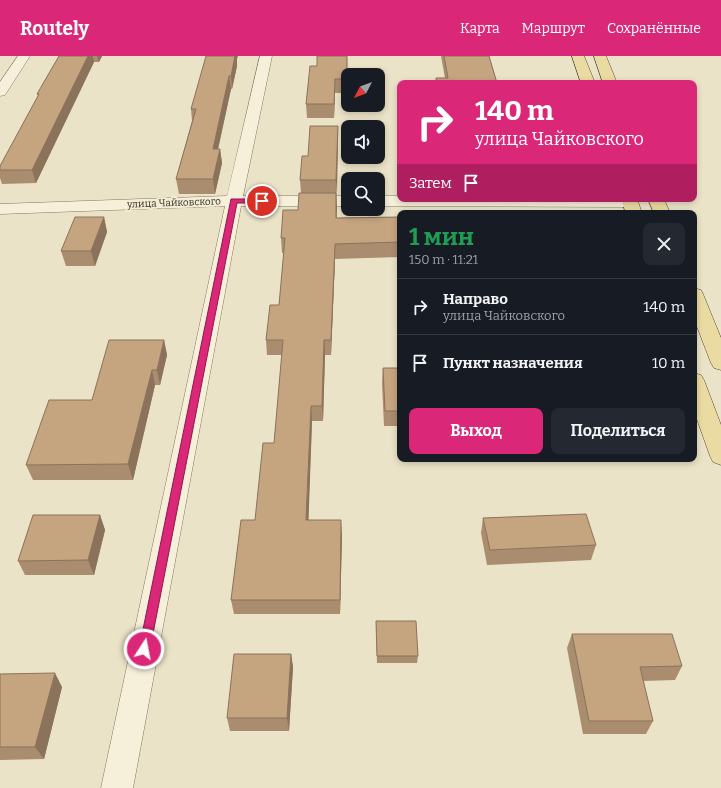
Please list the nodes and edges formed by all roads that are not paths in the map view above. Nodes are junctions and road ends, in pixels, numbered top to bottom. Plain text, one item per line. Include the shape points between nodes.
1 (24, 56) edge
2 (266, 56) edge
3 (578, 56) edge
4 (600, 56) edge
5 (587, 80) edge
6 (609, 80) edge
7 (0, 92) edge
8 (234, 201) junction
9 (341, 201) edge
10 (385, 201) edge
11 (397, 201) edge
12 (441, 202) edge
13 (631, 205) edge
14 (0, 209) edge
15 (697, 302) edge
16 (721, 363) edge
17 (697, 388) edge
18 (721, 456) edge
19 (116, 788) edge

1 - 7 street
2 - 8 street
3 - 5 main road
4 - 6 main road
8 - 9 street, улица Чайковского
8 - 14 street, улица Чайковского
8 - 19 street
10 - 11 street
12 - 13 street
15 - 16 main road
17 - 18 main road

